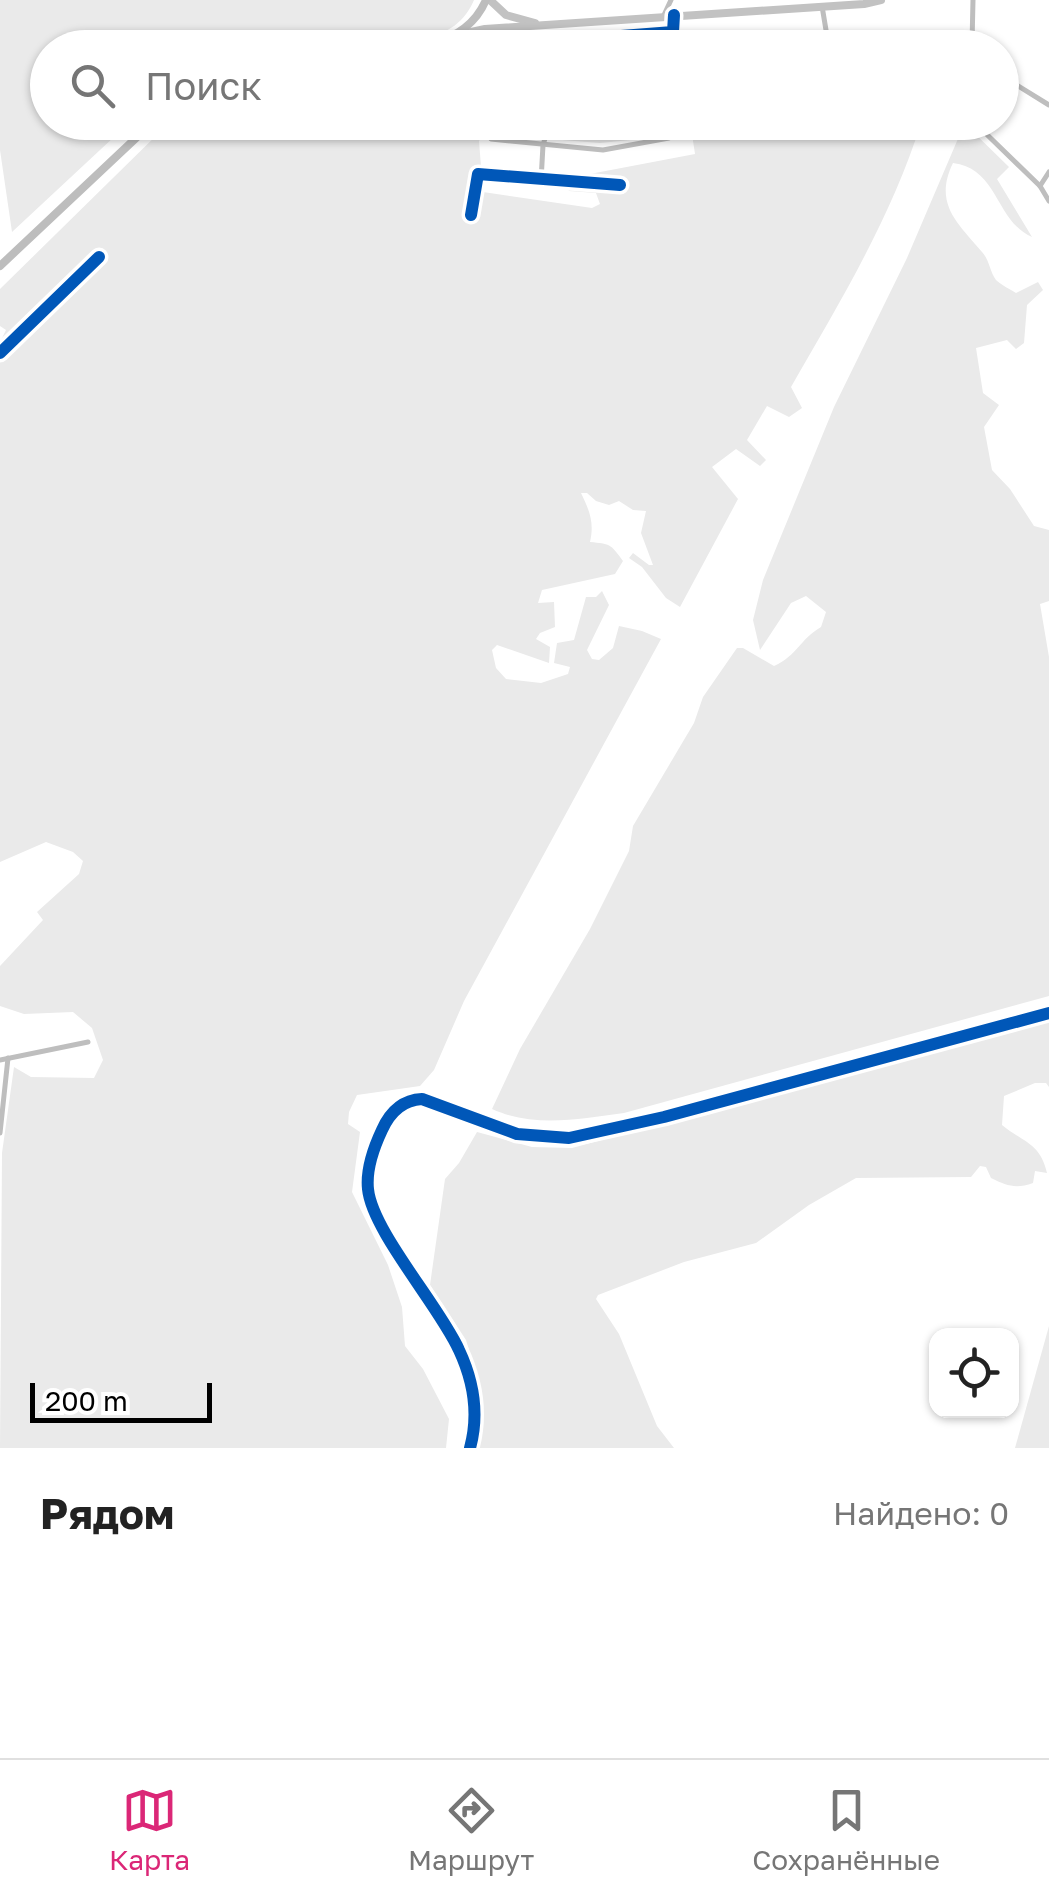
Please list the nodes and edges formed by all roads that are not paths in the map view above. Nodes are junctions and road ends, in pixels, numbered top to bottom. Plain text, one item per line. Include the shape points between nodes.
1 (488, 0) edge
2 (671, 0) edge
3 (881, 0) edge
4 (973, 0) edge
5 (822, 6) junction
6 (674, 15) junction
7 (664, 16) junction
8 (606, 20) junction
9 (540, 24) junction
10 (466, 30) edge
11 (493, 30) edge
12 (602, 30) edge
13 (673, 30) edge
14 (825, 30) edge
15 (972, 30) edge
16 (1019, 86) edge
17 (1049, 105) edge
18 (134, 140) edge
19 (502, 140) edge
20 (545, 140) edge
21 (659, 140) edge
22 (993, 140) edge
23 (544, 144) junction
24 (1049, 172) edge
25 (542, 181) junction
26 (620, 185) dead end
27 (1040, 186) junction
28 (1049, 202) edge
29 (470, 215) dead end
30 (99, 256) dead end
31 (0, 266) edge
32 (0, 353) edge
33 (1049, 1013) edge
34 (88, 1042) dead end
35 (8, 1058) junction
36 (0, 1060) edge
37 (0, 1133) edge
38 (470, 1448) edge

1 - 9 street via 506,15
1 - 10 main road
2 - 7 street
3 - 5 street
4 - 15 street
5 - 6 street
5 - 14 street
6 - 7 street
6 - 13 street
7 - 8 street
8 - 9 street
8 - 12 street
9 - 11 street
16 - 17 street
18 - 31 main road
19 - 23 street
20 - 23 street
21 - 23 street via 603,150
22 - 27 street
23 - 25 street
24 - 27 street
25 - 26 street
25 - 29 street via 478,174
27 - 28 street
30 - 32 street
33 - 38 street via 568,1138 526,1136 425,1100 398,1107 376,1146 368,1194 461,1354 475,1406
34 - 35 street
35 - 36 street
35 - 37 street

